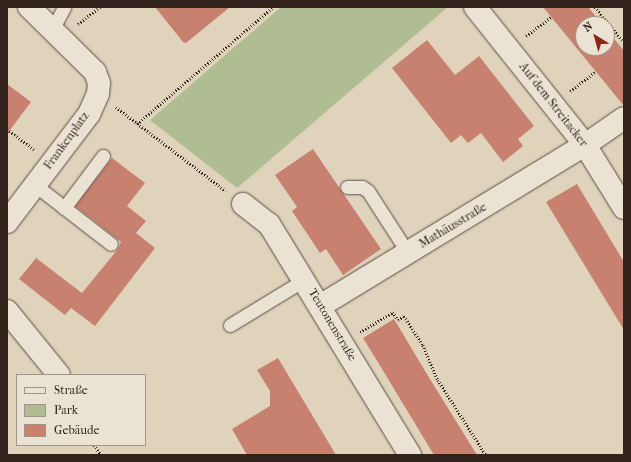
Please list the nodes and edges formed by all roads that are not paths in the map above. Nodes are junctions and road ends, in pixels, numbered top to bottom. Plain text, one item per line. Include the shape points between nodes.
1 (29, 7) edge
2 (64, 7) edge
3 (475, 7) edge
4 (56, 34) junction
5 (624, 118) edge
6 (585, 145) junction
7 (104, 156) dead end
8 (35, 185) junction
9 (347, 187) dead end
10 (243, 204) road end
11 (64, 208) junction
12 (624, 208) edge
13 (7, 222) edge
14 (111, 244) dead end
15 (408, 253) junction
16 (304, 280) junction
17 (320, 306) junction
18 (7, 311) edge
19 (230, 325) dead end
20 (58, 374) edge
21 (410, 455) edge

1 - 4 street, Frankenplatz
2 - 4 lane
3 - 6 street, Auf dem Streitacker
4 - 8 street, Frankenplatz via 95,72 100,83 89,114
5 - 6 street, Mathäusstraße
6 - 12 street, Auf dem Streitacker
6 - 15 street, Mathäusstraße
7 - 11 lane
8 - 11 lane
8 - 13 street, Frankenplatz
9 - 15 lane via 362,187 368,191
10 - 16 street, Teutonenstraße via 269,224
11 - 14 lane
15 - 17 street, Mathäusstraße
16 - 17 street, Teutonenstraße
16 - 19 lane
17 - 21 street, Teutonenstraße
18 - 20 street

